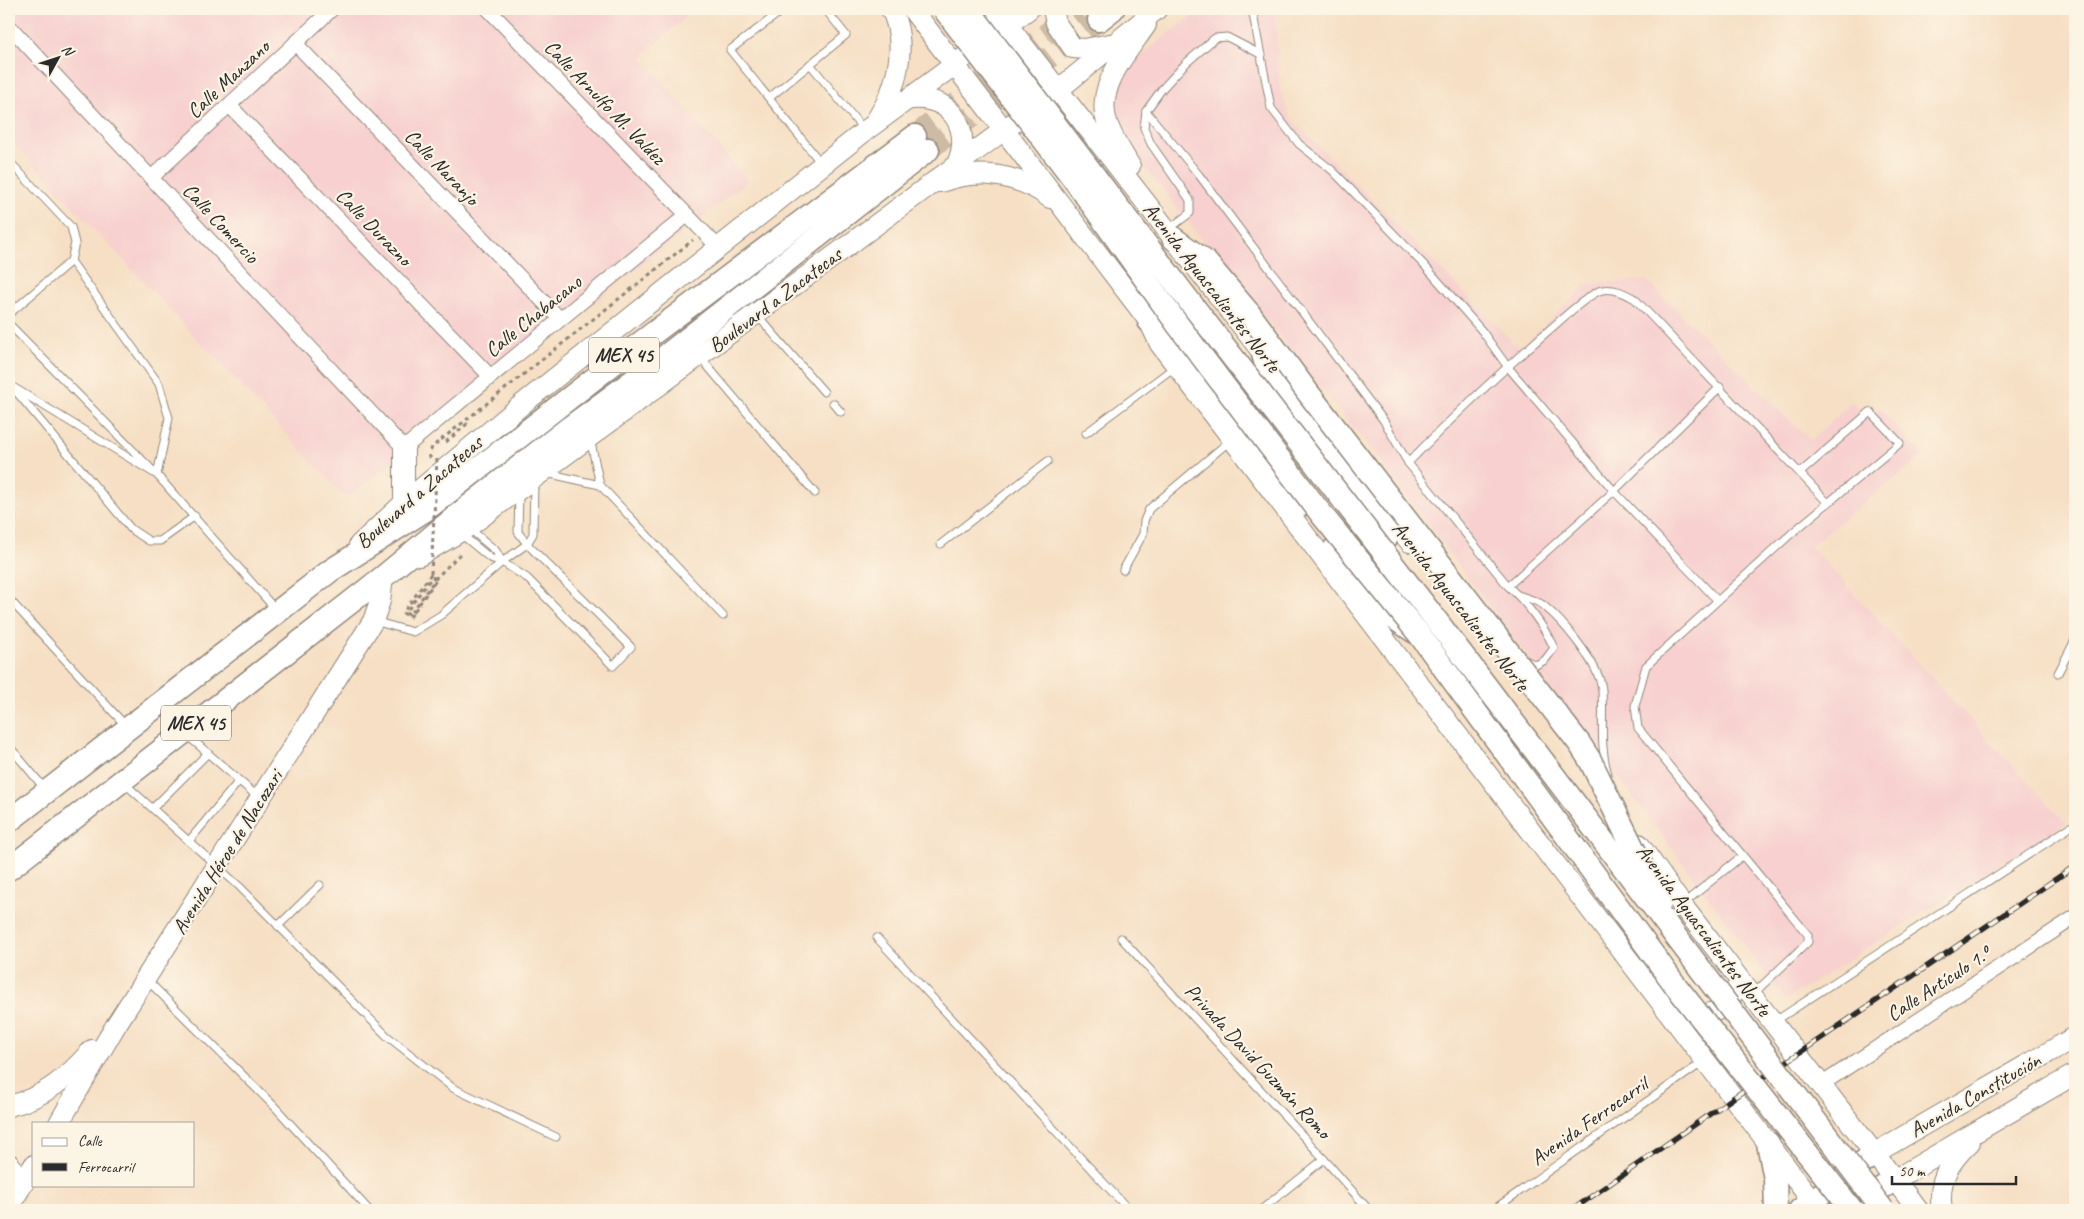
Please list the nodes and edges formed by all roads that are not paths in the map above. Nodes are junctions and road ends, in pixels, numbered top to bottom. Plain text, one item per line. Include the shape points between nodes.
1 (332, 9) edge
2 (488, 9) edge
3 (784, 9) edge
4 (825, 9) edge
5 (891, 9) edge
6 (912, 9) edge
7 (944, 9) edge
8 (968, 9) edge
9 (995, 9) edge
10 (1029, 9) edge
11 (1053, 9) edge
12 (1157, 9) edge
13 (1252, 9) edge
14 (1008, 24) junction
15 (9, 26) edge
16 (295, 43) junction
17 (1115, 43) junction
18 (1262, 55) junction
19 (810, 64) junction
20 (954, 65) junction
21 (1058, 90) junction
22 (769, 98) junction
23 (906, 100) junction
24 (229, 105) junction
25 (1146, 111) junction
26 (869, 128) junction
27 (1004, 130) junction
28 (1097, 141) junction
29 (9, 161) edge
30 (957, 164) junction
31 (822, 165) junction
32 (151, 178) junction
33 (1043, 183) junction
34 (917, 195) junction
35 (1141, 196) junction
36 (1063, 210) junction
37 (695, 223) junction
38 (1170, 235) junction
39 (719, 248) junction
40 (70, 261) junction
41 (9, 314) edge
42 (756, 314) junction
43 (560, 319) junction
44 (1149, 322) junction
45 (9, 324) edge
46 (1264, 354) junction
47 (699, 356) junction
48 (1176, 366) junction
49 (1507, 366) junction
50 (490, 376) junction
51 (11, 385) edge
52 (1720, 387) junction
53 (824, 392) dead end
54 (833, 403) dead end
55 (841, 412) dead end
56 (1086, 433) dead end
57 (589, 437) junction
58 (1232, 439) junction
59 (404, 448) junction
60 (1048, 461) dead end
61 (1408, 463) junction
62 (1801, 472) junction
63 (157, 475) junction
64 (532, 480) junction
65 (600, 485) junction
66 (1614, 491) junction
67 (815, 493) dead end
68 (404, 503) junction
69 (1828, 503) junction
70 (195, 516) junction
71 (464, 530) junction
72 (527, 544) junction
73 (941, 544) dead end
74 (502, 562) junction
75 (1123, 570) dead end
76 (330, 571) junction
77 (383, 578) junction
78 (1508, 586) junction
79 (1517, 594) junction
80 (9, 599) edge
81 (1717, 600) junction
82 (278, 612) junction
83 (723, 616) dead end
84 (374, 621) junction
85 (1428, 627) junction
86 (2075, 640) edge
87 (1491, 645) junction
88 (2058, 673) dead end
89 (128, 728) junction
90 (184, 732) junction
91 (9, 746) edge
92 (208, 753) junction
93 (122, 781) junction
94 (239, 781) junction
95 (47, 791) junction
96 (260, 799) junction
97 (153, 808) junction
98 (1622, 820) junction
99 (9, 821) edge
100 (2075, 824) edge
101 (189, 841) junction
102 (1742, 856) junction
103 (218, 866) junction
104 (9, 870) edge
105 (320, 886) dead end
106 (1682, 905) junction
107 (2075, 917) edge
108 (278, 926) junction
109 (877, 938) dead end
110 (1121, 938) dead end
111 (1678, 942) junction
112 (1732, 970) junction
113 (146, 979) junction
114 (1653, 994) junction
115 (1752, 995) junction
116 (1773, 1022) junction
117 (116, 1025) junction
118 (2075, 1037) edge
119 (1704, 1061) junction
120 (2075, 1074) edge
121 (1822, 1084) junction
122 (9, 1106) edge
123 (60, 1122) edge
124 (1991, 1123) junction
125 (556, 1137) dead end
126 (1768, 1144) junction
127 (1875, 1153) junction
128 (1324, 1159) junction
129 (9, 1164) edge
130 (32, 1168) edge
131 (1894, 1180) junction
132 (24, 1182) junction
133 (9, 1207) edge
134 (1810, 1207) edge
135 (369, 1210) edge
136 (1129, 1210) edge
137 (1261, 1210) edge
138 (1368, 1210) edge
139 (1493, 1210) edge
140 (1776, 1210) edge
141 (1850, 1210) edge
142 (1873, 1210) edge
143 (1883, 1210) edge
144 (1918, 1210) edge
145 (1942, 1210) edge

1 - 16 street, Calle Manzano
2 - 37 street, Calle Arnulfo M. Valdez
3 - 22 lane via 730,50
4 - 19 lane via 846,35
5 - 26 main road via 898,23 899,58 891,93
6 - 20 main road
7 - 85 main road, Avenida Aguascalientes Norte, bridge via 1322,515
8 - 85 main road, Avenida Aguascalientes Norte, bridge
9 - 14 main road, Avenida Aguascalientes Norte
10 - 14 main road, Boulevard a Zacatecas / MEX 45
11 - 17 main road via 1056,23 1073,48 1085,50
12 - 17 main road, Boulevard a Zacatecas / MEX 45
12 - 35 main road via 1107,86 1105,114 1137,179
13 - 18 lane
14 - 20 main road, Boulevard a Zacatecas / MEX 45
14 - 21 main road, Avenida Aguascalientes Norte
15 - 32 street, Calle Comercio
16 - 24 street, Calle Manzano
16 - 43 street, Calle Naranjo
17 - 21 main road, Boulevard a Zacatecas / MEX 45
18 - 25 lane via 1227,37 1214,38 1162,88
18 - 49 lane via 1271,108 1276,115 1299,144 1332,172 1425,266 1482,330
19 - 22 lane
19 - 26 lane
20 - 23 main road, Boulevard a Zacatecas / MEX 45
20 - 27 main road
21 - 27 main road, Boulevard a Zacatecas / MEX 45
21 - 28 main road, Avenida Aguascalientes Norte
22 - 31 lane
23 - 26 main road, Boulevard a Zacatecas / MEX 45
23 - 30 main road via 927,99 954,115 963,144
24 - 32 street, Calle Manzano
24 - 50 street, Calle Durazno
25 - 38 lane via 1144,128 1151,144 1190,200 1190,213
25 - 61 lane via 1199,175 1384,421
26 - 31 main road, Boulevard a Zacatecas / MEX 45
27 - 30 main road, Boulevard a Zacatecas / MEX 45
27 - 33 main road
28 - 33 main road via 1078,127 1062,127 1048,134 1036,154 1036,169
28 - 35 main road, Avenida Aguascalientes Norte
29 - 40 lane via 71,227 75,243
30 - 34 main road, Boulevard a Zacatecas / MEX 45
31 - 39 main road, Boulevard a Zacatecas / MEX 45
32 - 59 street, Calle Comercio
33 - 36 main road
34 - 36 main road via 958,177 989,174 1032,186
34 - 42 main road, Boulevard a Zacatecas / MEX 45
35 - 38 main road, Avenida Aguascalientes Norte
36 - 44 main road
37 - 39 street, Calle Arnulfo M. Valdez
37 - 43 street, Calle Chabacano
38 - 46 main road, Avenida Aguascalientes Norte
38 - 111 main road, bridge via 1206,262 1249,313 1579,744 1590,760
39 - 68 main road, Boulevard a Zacatecas / MEX 45 via 500,422
40 - 41 lane
40 - 63 lane via 159,384 169,418
42 - 47 main road, Boulevard a Zacatecas / MEX 45
42 - 53 lane
43 - 50 street, Calle Chabacano
44 - 48 main road
44 - 85 main road via 1171,339 1388,614
45 - 63 lane
46 - 85 main road, bridge via 1270,380 1408,567
46 - 87 main road, Avenida Aguascalientes Norte
47 - 57 main road, Boulevard a Zacatecas / MEX 45
47 - 67 lane
48 - 56 lane
48 - 58 main road
49 - 52 lane via 1600,290 1618,290 1635,299
49 - 61 lane
49 - 66 lane
50 - 59 street, Calle Chabacano
51 - 63 lane
51 - 70 lane via 131,529 149,540 160,541
52 - 62 lane
52 - 66 lane
54 - 55 lane
57 - 64 main road, Boulevard a Zacatecas / MEX 45
57 - 65 lane
58 - 75 lane via 1149,509 1143,534
58 - 114 main road
59 - 68 main road
60 - 73 lane
61 - 78 lane
62 - 69 lane
62 - 69 lane via 1870,412 1900,443
63 - 70 lane
64 - 65 lane
64 - 71 main road, Boulevard a Zacatecas / MEX 45
64 - 72 lane via 533,534
64 - 72 lane via 518,532
65 - 83 lane
66 - 78 lane
66 - 81 lane
68 - 76 main road, Boulevard a Zacatecas / MEX 45
69 - 81 lane
70 - 82 lane
71 - 74 lane via 496,551
71 - 77 main road, Boulevard a Zacatecas / MEX 45
72 - 74 lane
72 - 74 lane via 630,647 613,666 527,578
74 - 84 lane via 441,615 413,632
76 - 77 main road, Boulevard a Zacatecas / MEX 45 via 424,511 631,350 922,143 654,364 458,514
76 - 82 main road, Boulevard a Zacatecas / MEX 45
77 - 84 main road, Avenida Héroe de Nacozari
77 - 90 main road, Boulevard a Zacatecas / MEX 45
78 - 79 lane
79 - 87 lane via 1548,634 1554,648 1545,660 1536,665
79 - 98 lane via 1542,605 1575,637 1594,667 1602,687 1603,758
80 - 89 lane
81 - 102 lane via 1646,666 1634,706 1638,728
82 - 89 main road, Boulevard a Zacatecas / MEX 45
84 - 96 main road, Avenida Héroe de Nacozari
85 - 111 main road, Avenida Aguascalientes Norte, bridge
85 - 141 main road, Avenida Aguascalientes Norte, bridge via 1676,986
86 - 88 lane
87 - 98 main road, Avenida Aguascalientes Norte
89 - 95 main road, Boulevard a Zacatecas / MEX 45
90 - 92 lane
90 - 93 main road, Boulevard a Zacatecas / MEX 45
91 - 95 lane
92 - 94 lane
92 - 97 lane
93 - 97 lane
93 - 104 main road, Boulevard a Zacatecas / MEX 45
94 - 96 lane
94 - 101 lane
95 - 99 main road, Boulevard a Zacatecas / MEX 45
96 - 103 main road, Avenida Héroe de Nacozari
97 - 101 lane
98 - 106 main road, Avenida Aguascalientes Norte
100 - 116 lane
101 - 103 lane
102 - 106 lane
102 - 115 lane via 1808,935 1808,942
103 - 108 lane
103 - 113 main road, Avenida Héroe de Nacozari
105 - 108 lane
106 - 112 main road, Avenida Aguascalientes Norte
107 - 121 street, Calle Artículo 1.º
108 - 125 lane via 387,1036 453,1088
109 - 136 lane
110 - 128 lane, Privada David Guzmán Romo
111 - 143 main road, Avenida Aguascalientes Norte, bridge
112 - 114 main road via 1735,989 1730,1001 1716,1011 1695,1017 1677,1012
112 - 115 main road, Avenida Aguascalientes Norte
113 - 117 main road, Avenida Héroe de Nacozari
113 - 135 lane via 275,1107
114 - 119 main road
115 - 116 main road, Avenida Aguascalientes Norte
116 - 121 main road, Avenida Aguascalientes Norte
117 - 122 main road via 62,1082 34,1098
117 - 123 main road, Avenida Héroe de Nacozari
118 - 127 main road, Avenida Constitución
119 - 126 main road
119 - 139 lane, Avenida Ferrocarril
120 - 124 main road, Avenida Constitución
121 - 127 main road, Avenida Aguascalientes Norte
124 - 131 main road, Avenida Constitución
124 - 145 main road via 1955,1157 1940,1188
126 - 134 main road
126 - 140 main road via 1775,1179
127 - 131 main road, Avenida Aguascalientes Norte
127 - 134 main road
128 - 137 lane
128 - 138 lane, Privada David Guzmán Romo
129 - 132 main road
130 - 132 main road
131 - 141 main road
131 - 144 main road, Avenida Aguascalientes Norte
132 - 133 main road
142 - 144 main road via 1890,1202 1902,1201

